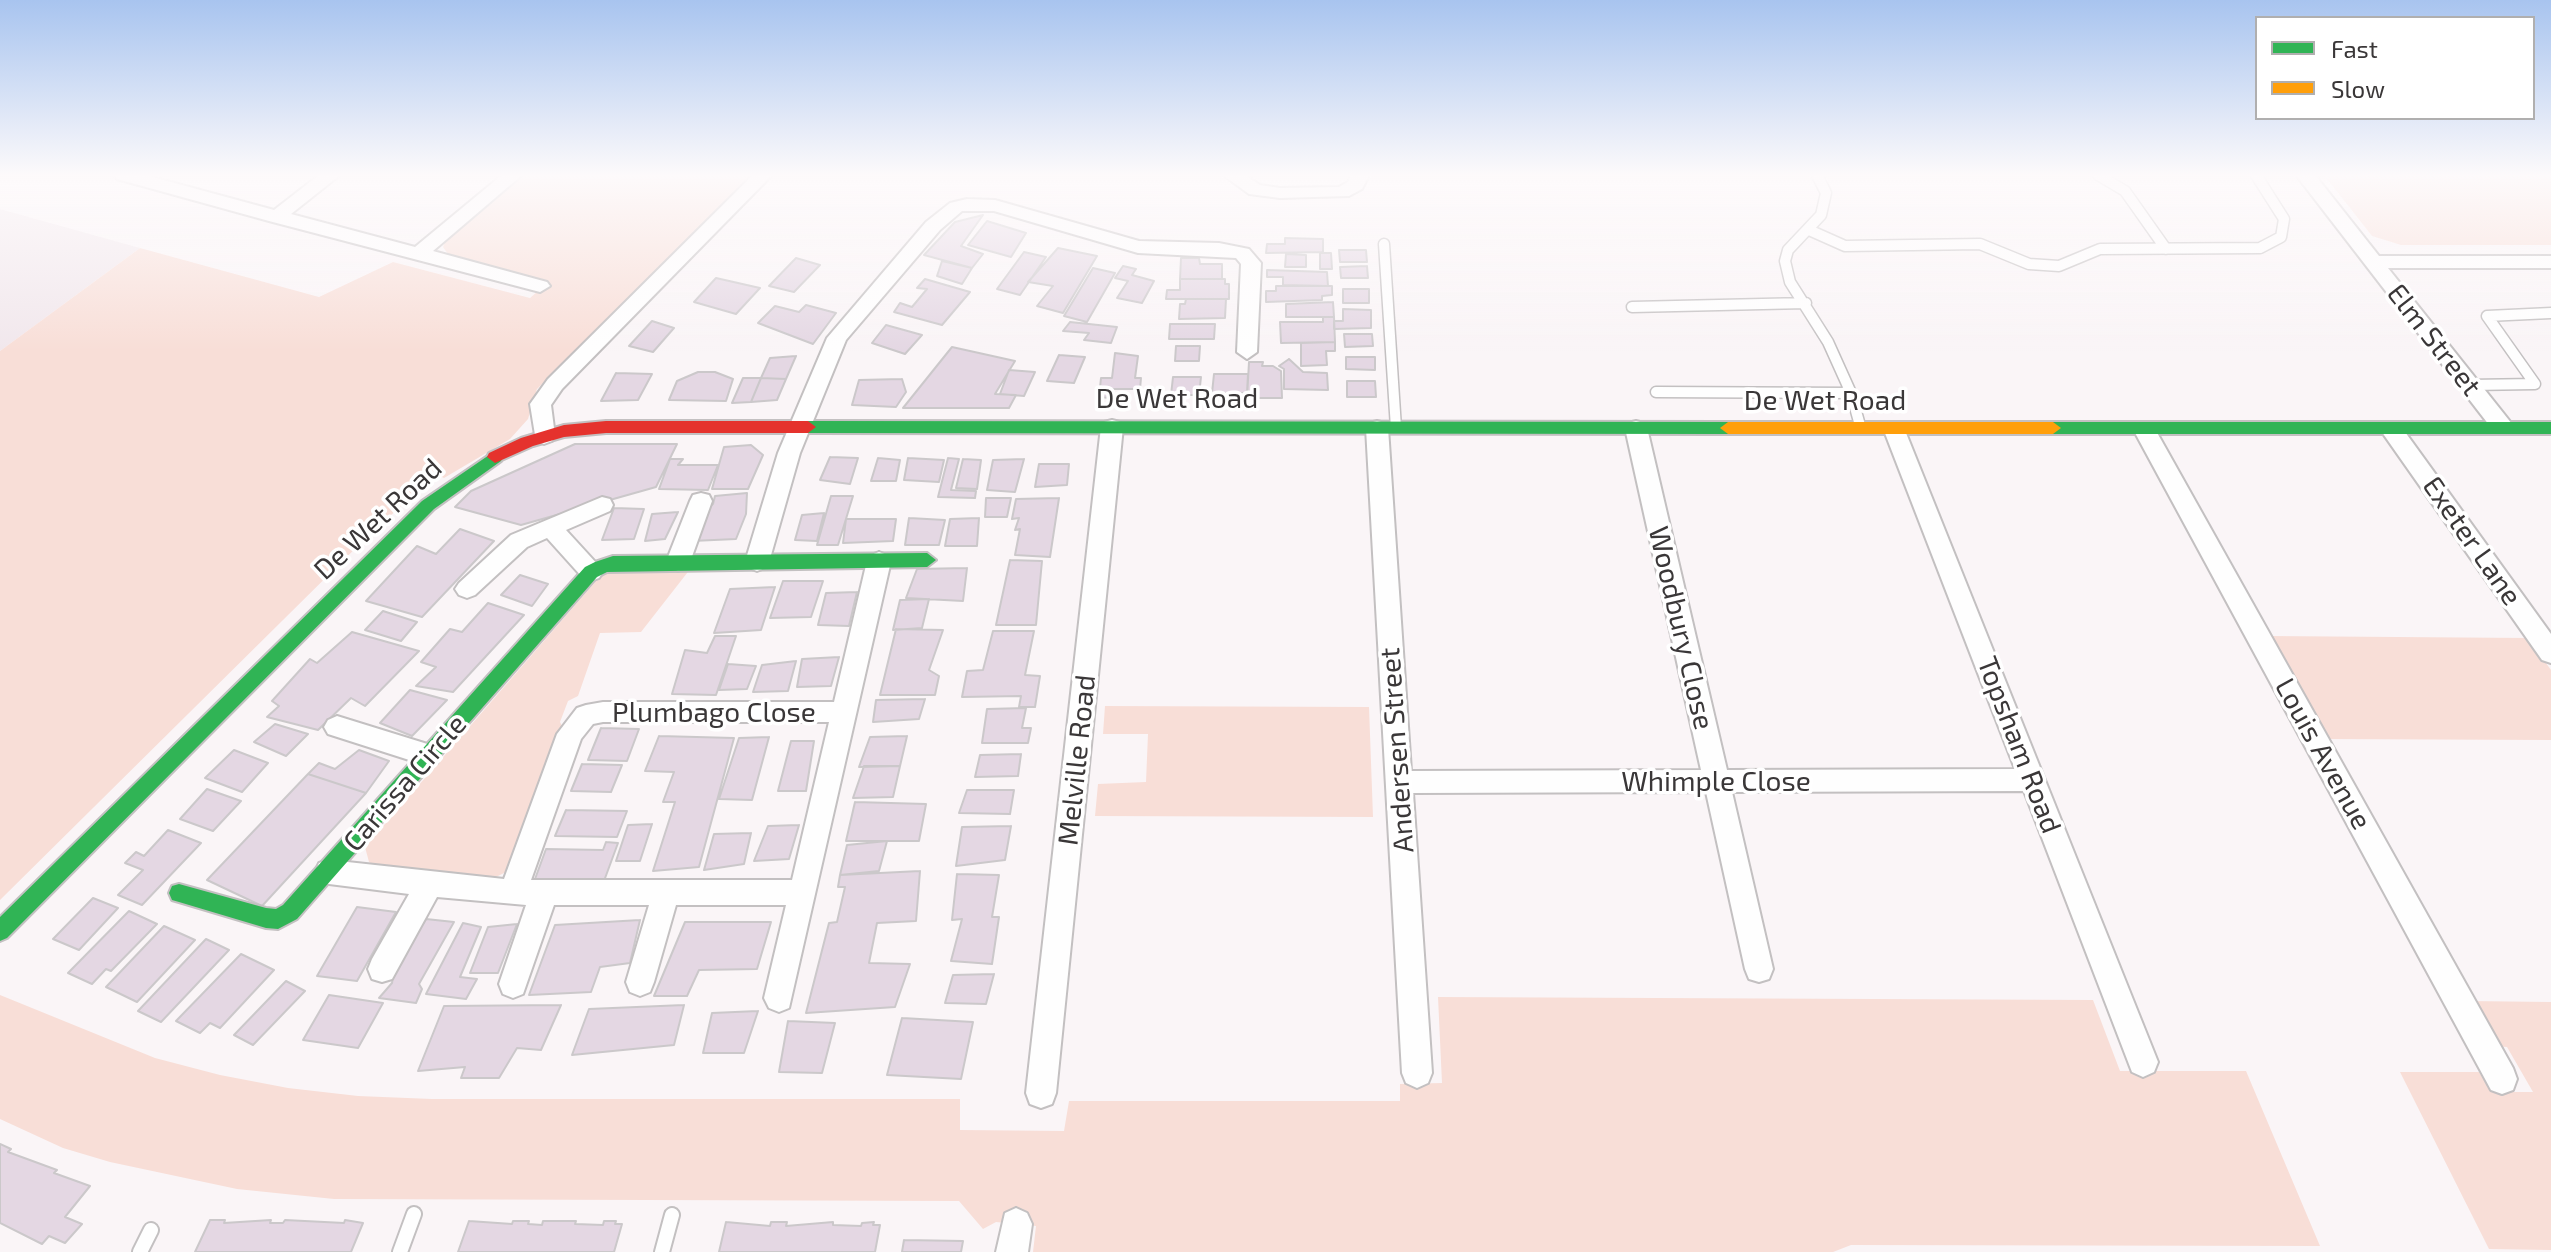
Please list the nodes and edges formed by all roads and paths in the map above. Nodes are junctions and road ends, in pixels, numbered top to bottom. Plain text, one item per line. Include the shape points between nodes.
1 (341, 233) edge
2 (443, 233) edge
3 (705, 233) edge
4 (927, 233) edge
5 (1083, 233) edge
6 (1805, 233) edge
7 (1817, 233) edge
8 (2155, 233) edge
9 (2282, 233) edge
10 (2351, 233) edge
11 (1384, 244) dead end
12 (2166, 249) junction
13 (419, 253) junction
14 (2373, 262) junction
15 (2551, 262) edge
16 (540, 286) dead end
17 (1806, 303) junction
18 (1632, 307) dead end
19 (2551, 313) edge
20 (1247, 352) dead end
21 (2470, 385) junction
22 (1656, 392) dead end
23 (1851, 393) junction
24 (799, 427) junction
25 (1112, 427) junction
26 (1387, 428) junction
27 (1636, 428) junction
28 (1894, 428) junction
29 (2551, 428) edge
30 (1861, 429) junction
31 (2144, 429) junction
32 (2504, 429) junction
33 (2392, 430) junction
34 (544, 436) junction
35 (701, 501) dead end
36 (602, 505) dead end
37 (550, 527) junction
38 (927, 560) dead end
39 (879, 561) junction
40 (678, 562) junction
41 (757, 562) junction
42 (591, 572) junction
43 (467, 589) dead end
44 (2551, 653) edge
45 (844, 712) junction
46 (337, 727) dead end
47 (428, 755) junction
48 (2032, 780) junction
49 (1400, 782) junction
50 (1715, 782) junction
51 (329, 872) junction
52 (429, 885) junction
53 (804, 892) junction
54 (179, 893) dead end
55 (513, 893) junction
56 (666, 893) junction
57 (544, 894) junction
58 (0, 931) edge
59 (382, 969) dead end
60 (1759, 969) dead end
61 (640, 982) dead end
62 (513, 984) dead end
63 (779, 998) dead end
64 (2143, 1062) dead end
65 (1417, 1073) dead end
66 (2502, 1079) dead end
67 (1041, 1093) dead end
68 (414, 1214) dead end
69 (672, 1215) dead end
70 (151, 1230) dead end
71 (140, 1252) edge
72 (400, 1252) edge
73 (662, 1252) edge

1 - 13 street
2 - 13 street
3 - 34 street via 555,384 540,404
4 - 24 street via 845,327
5 - 20 street via 1114,243 1242,253 1250,259
6 - 17 lane via 1788,250 1785,261 1790,282
7 - 12 lane via 1845,246 1980,244 2038,265 2061,265 2100,249
8 - 12 lane
9 - 12 lane via 2260,248
10 - 14 street, Elm Street
11 - 26 lane
13 - 16 street
14 - 15 street
14 - 21 street, Elm Street
17 - 18 lane
17 - 23 lane
19 - 21 lane via 2487,316 2535,384
21 - 32 street, Elm Street
22 - 23 lane
23 - 30 lane
24 - 25 street, De Wet Road
24 - 34 street, De Wet Road via 606,427
24 - 41 street
25 - 26 street, De Wet Road
25 - 67 street, Melville Road
26 - 27 street, De Wet Road
26 - 49 street, Andersen Street
27 - 30 street, De Wet Road
27 - 50 street, Woodbury Close
28 - 30 street, De Wet Road
28 - 31 street, De Wet Road
28 - 48 street, Topsham Road
29 - 32 street, De Wet Road
31 - 33 street, De Wet Road
31 - 66 street, Louis Avenue
32 - 33 street, De Wet Road
33 - 44 street, Exeter Lane
34 - 58 street, De Wet Road via 485,462 428,505
35 - 40 street
36 - 37 street
37 - 42 street
37 - 43 street via 508,550
38 - 39 street
39 - 41 street
39 - 45 street
40 - 41 street
40 - 42 street via 613,563
42 - 47 street, Carissa Circle
45 - 53 street
45 - 55 street, Plumbago Close via 586,715 570,734
46 - 47 street
47 - 51 street, Carissa Circle
48 - 50 street, Whimple Close
48 - 64 street, Topsham Road
49 - 50 street, Whimple Close
49 - 65 street, Andersen Street
50 - 60 street, Woodbury Close
51 - 52 street, Carissa Circle
51 - 54 street via 278,919
52 - 55 street, Carissa Circle
52 - 59 street
53 - 56 street, Carissa Circle
53 - 63 street
55 - 57 street, Carissa Circle
56 - 57 street, Carissa Circle
56 - 61 street
57 - 62 street
68 - 72 lane
69 - 73 lane
70 - 71 lane

